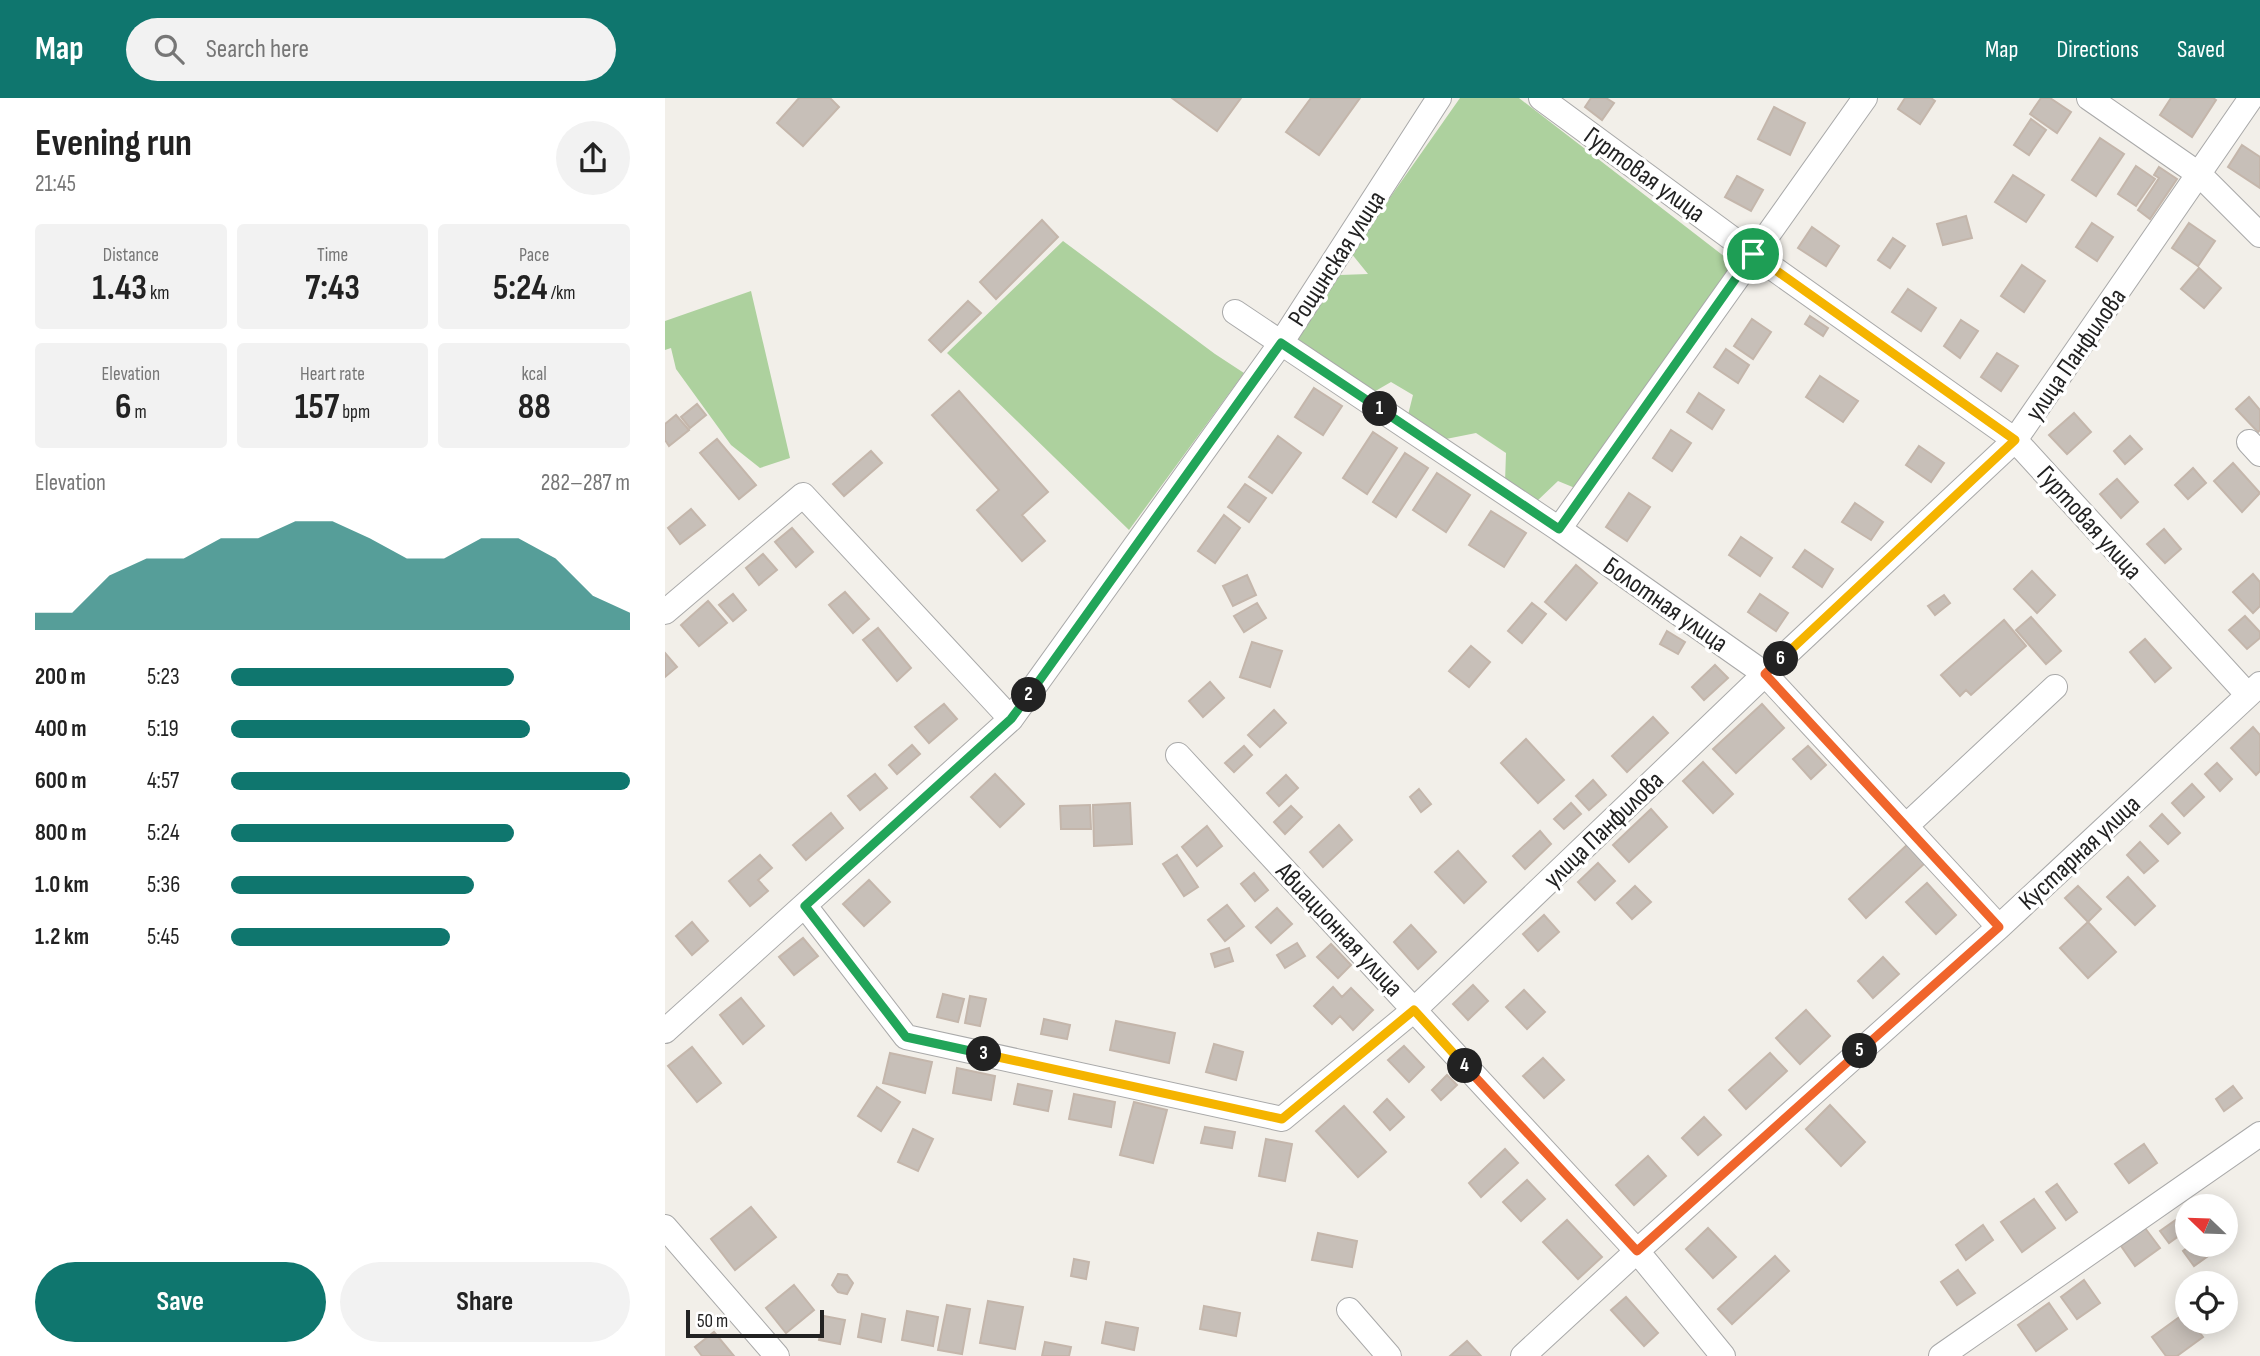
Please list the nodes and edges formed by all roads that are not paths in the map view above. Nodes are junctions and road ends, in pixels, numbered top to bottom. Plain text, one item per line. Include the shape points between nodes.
1 (1439, 98) edge
2 (1541, 98) edge
3 (1865, 98) edge
4 (2089, 98) edge
5 (2251, 98) edge
6 (2200, 174) junction
7 (2260, 235) edge
8 (1753, 254) junction
9 (1235, 312) dead end
10 (1281, 343) junction
11 (2015, 440) junction
12 (1559, 529) junction
13 (665, 612) edge
14 (1765, 674) junction
15 (2056, 687) dead end
16 (2254, 690) edge
17 (1011, 719) junction
18 (1178, 755) dead end
19 (1906, 826) junction
20 (805, 906) junction
21 (1999, 927) junction
22 (1414, 1010) junction
23 (665, 1031) edge
24 (2260, 1134) edge
25 (665, 1227) edge
26 (1637, 1251) junction
27 (1349, 1310) dead end
28 (777, 1356) edge
29 (1389, 1356) edge
30 (1523, 1356) edge
31 (1723, 1356) edge
32 (1941, 1356) edge

1 - 10 street, Рощинская улица
2 - 8 street, Гуртовая улица
3 - 8 street
4 - 6 street
5 - 6 street, улица Панфилова
6 - 7 street
6 - 11 street, улица Панфилова
8 - 11 street, Гуртовая улица
8 - 12 street
9 - 10 street, Болотная улица
10 - 12 street, Болотная улица
10 - 17 street, Рощинская улица
11 - 14 street, улица Панфилова
11 - 16 street, Гуртовая улица
12 - 14 street, Болотная улица
13 - 17 street via 803,495
14 - 19 street, Болотная улица
14 - 22 street, улица Панфилова
15 - 19 street
16 - 21 street, Кустарная улица
17 - 20 street, Рощинская улица
18 - 22 street, Авиационная улица
19 - 21 street, Болотная улица
20 - 22 street, улица Панфилова via 906,1037 1282,1119
20 - 23 street, Рощинская улица
21 - 26 street, Кустарная улица
22 - 26 street, Авиационная улица
24 - 32 street
25 - 28 street
26 - 30 street, Кустарная улица
26 - 31 street, Авиационная улица
27 - 29 street

